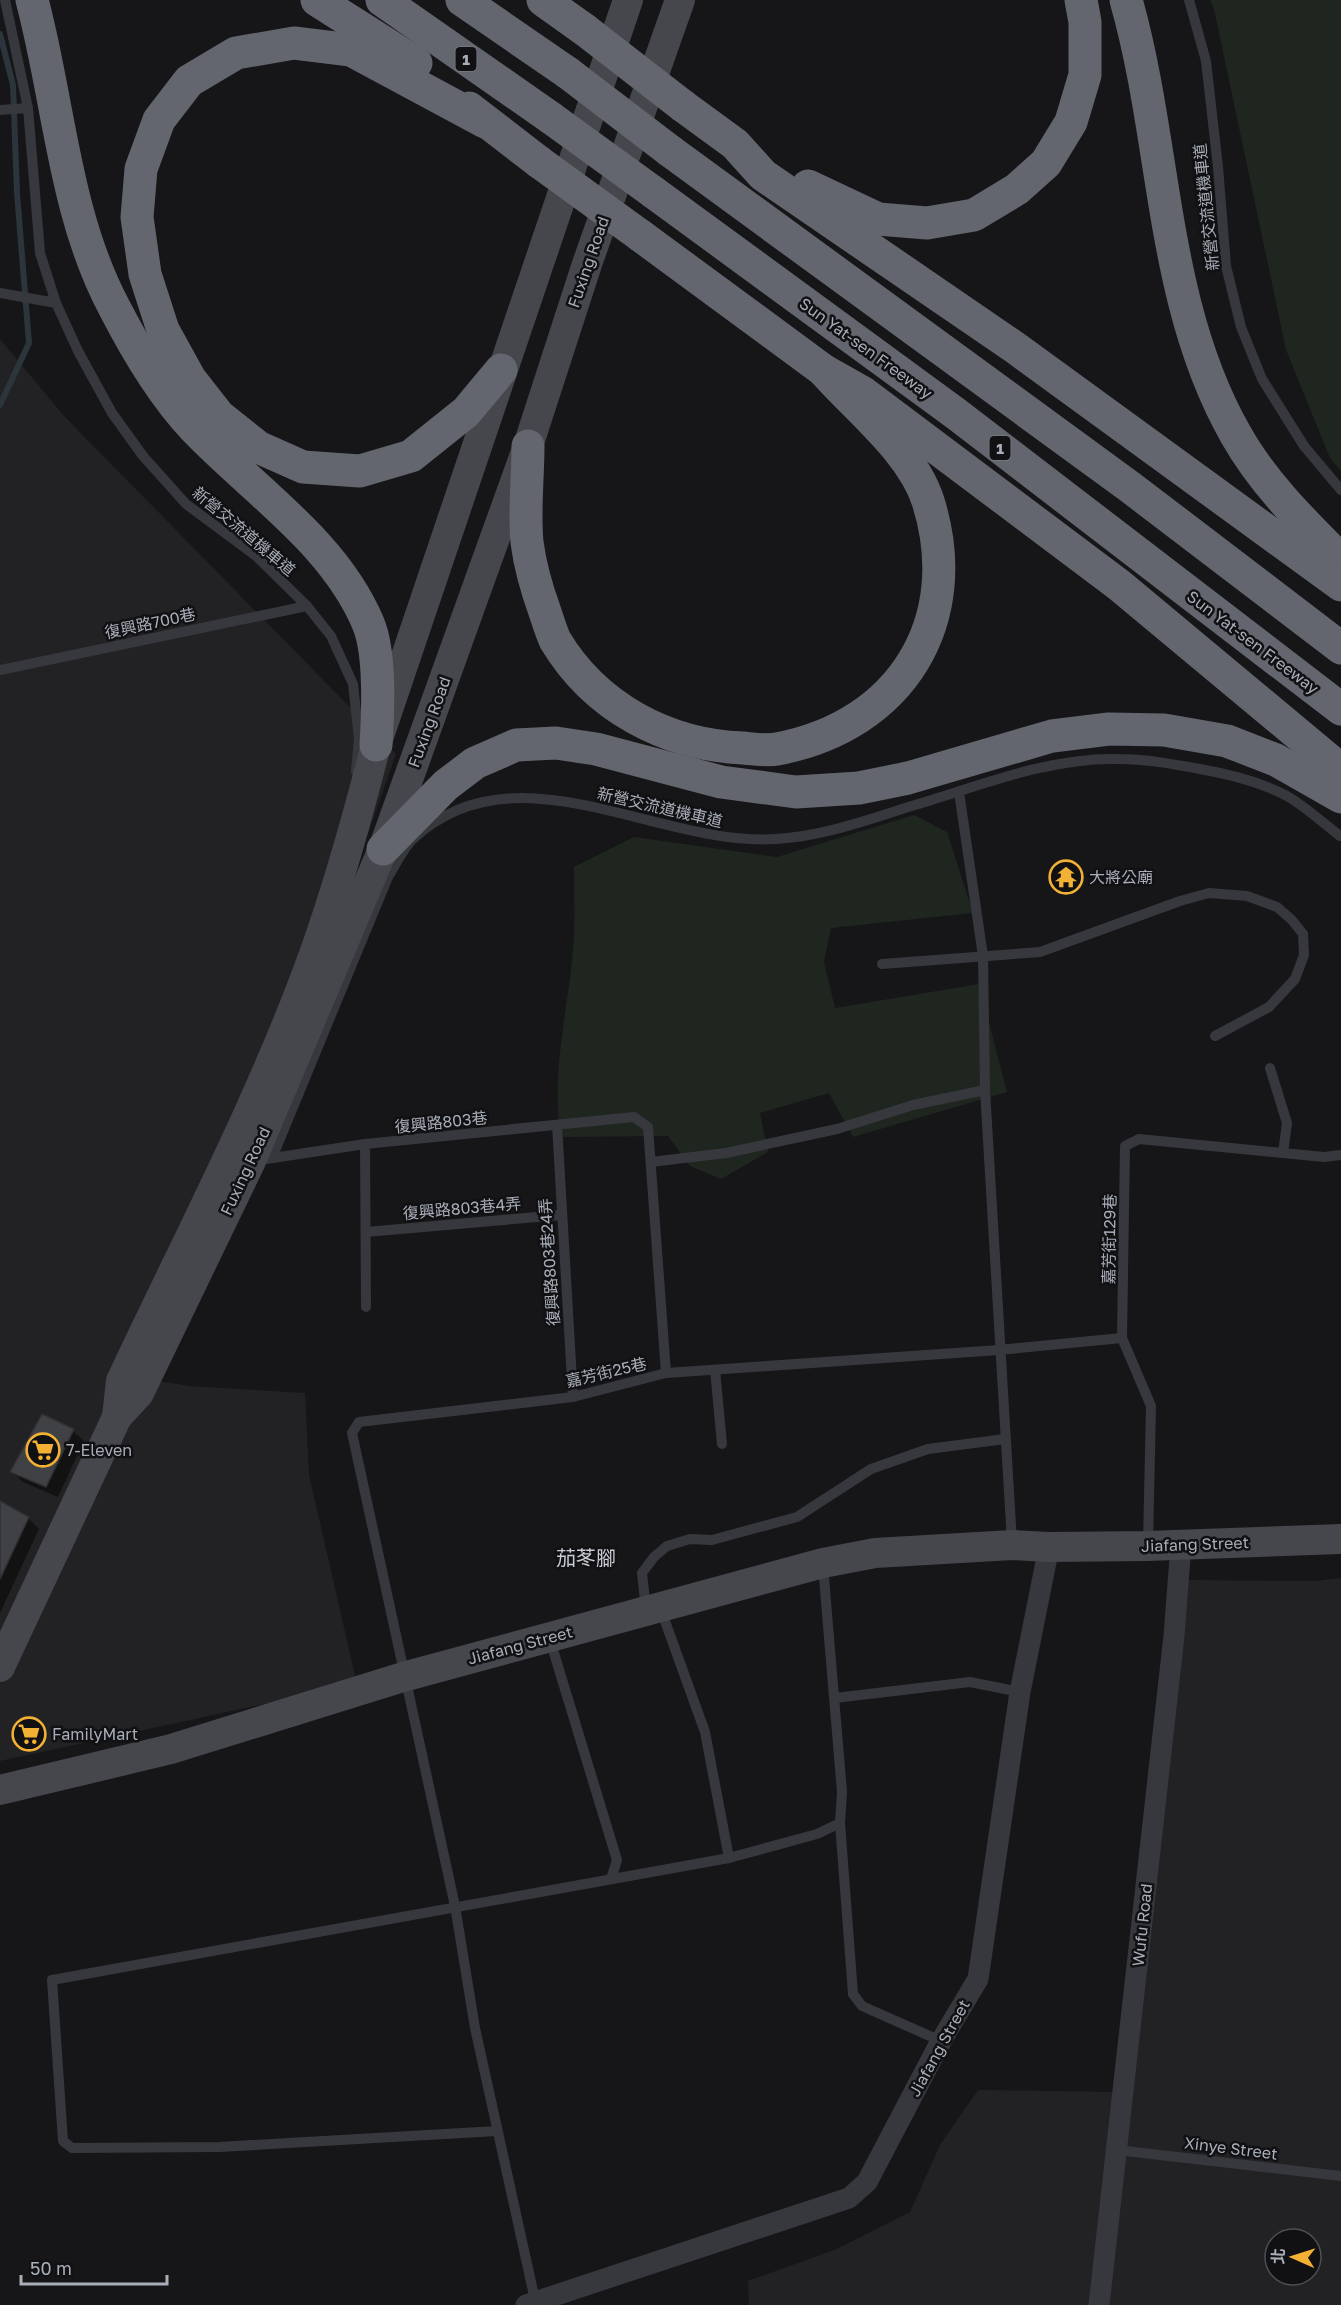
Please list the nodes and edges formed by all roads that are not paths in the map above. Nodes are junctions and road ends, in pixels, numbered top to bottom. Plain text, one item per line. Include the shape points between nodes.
1 (4, 0) edge
2 (33, 0) edge
3 (317, 0) edge
4 (382, 0) edge
5 (462, 0) edge
6 (543, 0) edge
7 (628, 0) edge
8 (680, 0) edge
9 (1080, 0) edge
10 (1126, 0) edge
11 (1189, 0) edge
12 (28, 108) junction
13 (0, 110) edge
14 (485, 122) junction
15 (735, 144) junction
16 (0, 293) edge
17 (56, 303) junction
18 (501, 370) junction
19 (823, 370) junction
20 (528, 446) junction
21 (1341, 490) edge
22 (1341, 560) edge
23 (1341, 585) edge
24 (307, 606) junction
25 (1341, 648) edge
26 (0, 670) edge
27 (1341, 709) edge
28 (376, 745) junction
29 (1341, 770) edge
30 (959, 792) junction
31 (1341, 797) edge
32 (1340, 836) edge
33 (382, 849) junction
34 (347, 855) junction
35 (983, 956) junction
36 (882, 964) dead end
37 (1215, 1036) dead end
38 (1270, 1068) dead end
39 (985, 1090) junction
40 (557, 1125) junction
41 (365, 1144) junction
42 (1283, 1153) junction
43 (1341, 1155) edge
44 (262, 1160) junction
45 (651, 1162) junction
46 (560, 1215) junction
47 (366, 1232) junction
48 (366, 1307) dead end
49 (1122, 1338) junction
50 (999, 1350) junction
51 (715, 1370) junction
52 (666, 1373) junction
53 (573, 1397) junction
54 (117, 1417) junction
55 (1005, 1439) junction
56 (722, 1444) dead end
57 (1341, 1539) edge
58 (1012, 1545) junction
59 (1181, 1545) junction
60 (1147, 1546) junction
61 (1049, 1547) junction
62 (823, 1563) junction
63 (653, 1608) junction
64 (549, 1637) junction
65 (0, 1667) edge
66 (403, 1677) junction
67 (1020, 1692) junction
68 (835, 1698) junction
69 (0, 1790) edge
70 (840, 1823) junction
71 (729, 1858) junction
72 (611, 1879) junction
73 (455, 1906) junction
74 (941, 2041) junction
75 (497, 2131) junction
76 (1117, 2150) junction
77 (1341, 2176) edge
78 (530, 2303) edge
79 (1099, 2305) edge

1 - 12 lane, 新營交流道機車道
2 - 28 highway via 75,200 90,252 113,306 149,367 192,426 307,535 345,580 369,625 379,710
3 - 14 highway via 415,62
4 - 27 highway, Sun Yat-sen Freeway / 1, bridge via 551,118 956,414
5 - 25 highway, bridge via 1120,480
6 - 15 highway, bridge
7 - 18 main road, Fuxing Road
8 - 20 main road, Fuxing Road
9 - 15 highway via 1085,22 1085,75 1071,122 1046,164 1017,189 974,215 927,223 878,219 832,199
10 - 22 highway via 1153,118 1188,317 1206,371 1236,435 1266,480
11 - 21 lane, 新營交流道機車道 via 1206,61 1226,266 1241,327 1262,380 1304,446
12 - 13 lane
12 - 17 lane, 新營交流道機車道 via 40,253
14 - 18 highway via 351,50 294,43 236,53 189,81 159,120 141,169 137,217 145,274 163,330 190,379 219,416 250,441 303,467 360,471 411,456 466,412
14 - 19 highway, bridge
15 - 23 highway via 763,175 1017,349
16 - 17 lane
17 - 24 lane, 新營交流道機車道 via 112,413 143,456 186,504 256,556
18 - 28 main road, Fuxing Road
19 - 20 highway via 910,466 927,499 938,543 938,590 931,627 913,666 880,701 848,724 810,741 774,750 724,747 684,739 617,709 581,676 554,638 537,591 527,542
19 - 29 highway via 862,392 1119,585
20 - 33 main road, Fuxing Road
24 - 26 lane, 復興路700巷
24 - 34 lane, 新營交流道機車道 via 331,636 353,684 359,739
28 - 34 main road, Fuxing Road
30 - 32 lane, 新營交流道機車道 via 1054,765 1116,758 1169,763 1227,774 1287,796
30 - 35 lane
30 - 44 lane, 新營交流道機車道 via 823,834 741,841 547,798 468,804 441,818 412,840 388,877
31 - 33 highway via 1276,760 1227,741 1164,730 1109,729 1052,736 908,778 859,788 796,792 721,782 596,749 556,743 516,745 476,763 446,785
33 - 44 main road, Fuxing Road
34 - 54 main road, Fuxing Road via 276,1050 121,1382
35 - 36 lane
35 - 37 lane via 1040,952 1209,893 1247,896 1277,907 1303,934 1304,955 1295,979 1269,1006
35 - 39 lane
38 - 42 lane via 1287,1123
39 - 45 lane via 726,1153
39 - 50 lane
40 - 41 lane, 復興路803巷
40 - 45 lane, 復興路803巷 via 634,1117 648,1126
40 - 46 lane, 復興路803巷24弄
41 - 44 lane, 復興路803巷
41 - 47 lane
42 - 43 lane, 嘉芳街129巷
42 - 49 lane, 嘉芳街129巷 via 1139,1138 1125,1146
44 - 54 main road, Fuxing Road via 139,1393
45 - 52 lane
46 - 47 lane, 復興路803巷4弄
46 - 53 lane, 復興路803巷24弄
47 - 48 lane
49 - 50 lane, 嘉芳街25巷
49 - 60 lane, 嘉芳街129巷 via 1151,1406
50 - 51 lane, 嘉芳街25巷
50 - 55 lane
51 - 52 lane, 嘉芳街25巷
51 - 56 lane
52 - 53 lane, 嘉芳街25巷
53 - 66 lane, 嘉芳街25巷 via 359,1422 352,1433
54 - 65 main road, Fuxing Road
55 - 58 lane
55 - 63 lane via 928,1449 871,1469 797,1517 712,1540 690,1539 667,1546 642,1573
57 - 59 main road, Jiafang Street
58 - 61 main road, Jiafang Street
58 - 62 main road, Jiafang Street via 875,1553
59 - 60 main road, Jiafang Street
59 - 76 street, Wufu Road
60 - 61 main road, Jiafang Street
61 - 67 street, Jiafang Street
62 - 63 main road, Jiafang Street
62 - 68 lane
63 - 64 main road, Jiafang Street
63 - 71 lane via 705,1732
64 - 66 main road, Jiafang Street
64 - 72 lane via 617,1860
66 - 69 main road, Jiafang Street via 171,1749
66 - 73 lane
67 - 68 lane via 970,1682
67 - 74 street, Jiafang Street via 978,1979
68 - 70 lane via 842,1792
70 - 71 lane via 817,1834
70 - 74 lane via 853,1994 862,2006
71 - 72 lane
72 - 73 lane
73 - 75 lane
73 - 75 lane via 52,1980 63,2141 72,2148 219,2147
74 - 78 street, Jiafang Street via 867,2182 849,2199
75 - 78 lane
76 - 77 lane, Xinye Street
76 - 79 street, Wufu Road

